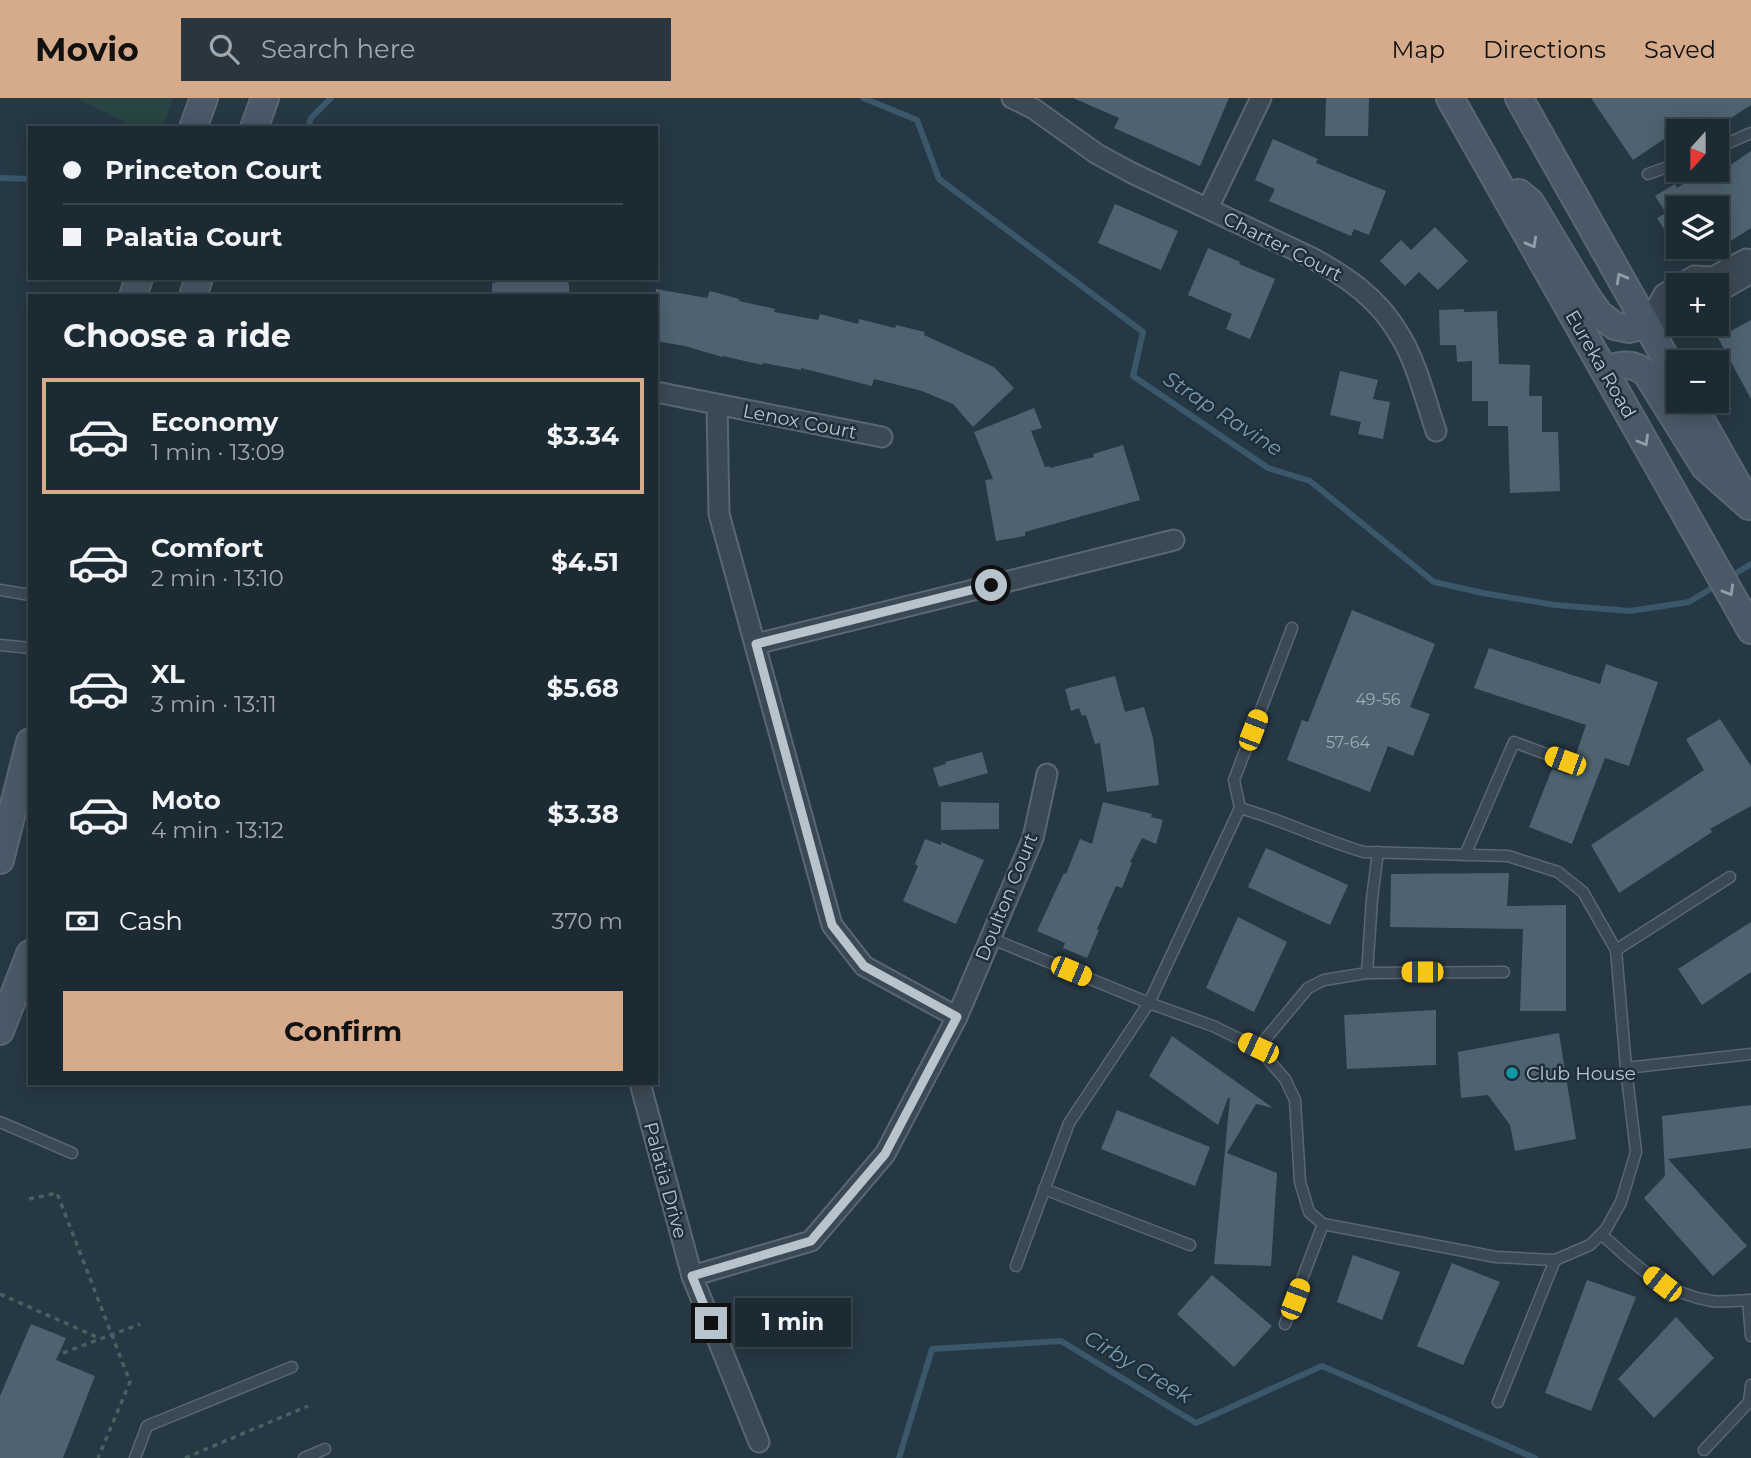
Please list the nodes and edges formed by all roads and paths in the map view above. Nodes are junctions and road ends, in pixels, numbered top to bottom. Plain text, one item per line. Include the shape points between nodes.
1 (204, 98) edge
2 (265, 98) edge
3 (1012, 98) edge
4 (1261, 98) edge
5 (1450, 98) edge
6 (1519, 98) edge
7 (194, 126) edge
8 (255, 126) edge
9 (1751, 133) edge
10 (1729, 143) edge
11 (1489, 166) junction
12 (1666, 167) edge
13 (1648, 174) dead end
14 (1208, 208) junction
15 (1751, 260) edge
16 (1751, 274) edge
17 (1729, 277) edge
18 (1729, 284) edge
19 (1666, 293) edge
20 (1647, 324) junction
21 (1666, 324) edge
22 (1666, 358) edge
23 (1605, 371) junction
24 (658, 392) edge
25 (717, 405) junction
26 (1697, 413) edge
27 (1436, 431) dead end
28 (882, 437) dead end
29 (1750, 507) edge
30 (1174, 540) dead end
31 (0, 590) edge
32 (28, 595) edge
33 (1292, 628) dead end
34 (1751, 629) edge
35 (756, 644) junction
36 (0, 645) edge
37 (28, 649) edge
38 (28, 750) edge
39 (1565, 761) dead end
40 (1047, 774) dead end
41 (1240, 808) junction
42 (1378, 852) junction
43 (1465, 855) junction
44 (0, 860) edge
45 (1730, 877) dead end
46 (990, 938) junction
47 (1616, 950) junction
48 (28, 959) edge
49 (1504, 972) dead end
50 (1367, 973) junction
51 (1149, 1003) junction
52 (957, 1017) junction
53 (0, 1031) edge
54 (1258, 1048) junction
55 (1751, 1054) edge
56 (1626, 1068) junction
57 (641, 1085) edge
58 (0, 1122) edge
59 (72, 1153) dead end
60 (1044, 1189) junction
61 (29, 1199) dead end
62 (1323, 1224) junction
63 (1601, 1234) junction
64 (1190, 1245) dead end
65 (1555, 1260) junction
66 (1016, 1266) dead end
67 (692, 1276) junction
68 (0, 1294) edge
69 (1749, 1300) edge
70 (140, 1324) dead end
71 (1285, 1324) dead end
72 (110, 1334) junction
73 (1751, 1336) edge
74 (99, 1338) junction
75 (63, 1353) dead end
76 (292, 1367) dead end
77 (1751, 1385) edge
78 (1498, 1402) dead end
79 (308, 1406) dead end
80 (759, 1442) dead end
81 (325, 1450) dead end
82 (1704, 1450) dead end
83 (98, 1458) edge
84 (135, 1458) edge
85 (185, 1458) edge
86 (304, 1458) edge

1 - 7 main road
2 - 8 main road
3 - 14 street, Charter Court via 1097,154
4 - 14 street
5 - 11 main road, Eureka Road
20 -> 6 main road
9 - 10 lane
11 - 20 main road via 1530,202 1599,314 1629,330
11 -> 23 main road, Eureka Road
12 - 13 lane
14 - 27 street, Charter Court via 1336,271 1363,291 1400,335
15 - 17 street via 1746,259
16 - 18 street
19 - 20 street
20 - 21 street
20 - 22 main road
23 - 29 main road via 1634,366 1647,374 1705,467
23 -> 34 main road, Eureka Road
24 - 25 street
25 - 28 street, Lenox Court
25 - 35 street via 719,514
26 - 29 main road
30 - 35 street
31 - 32 lane
33 - 41 lane via 1234,780
35 - 52 street via 832,925 864,966
36 - 37 lane
38 - 44 main road
39 - 43 lane via 1514,741
40 - 46 street, Doulton Court via 1032,838
41 - 42 lane via 1348,848
41 - 51 lane
42 - 43 lane
42 - 50 lane
43 - 47 lane via 1508,856 1558,872 1583,892
45 - 47 lane
46 - 51 lane
46 - 52 street, Doulton Court
47 - 56 lane
48 - 53 main road
49 - 50 lane
50 - 54 lane via 1324,980 1308,988
51 - 54 lane
51 - 60 lane via 1069,1123
52 - 67 street, Doulton Court via 885,1154 811,1241
54 - 62 lane via 1285,1079 1295,1100 1300,1182 1310,1212
55 - 56 lane
56 - 63 lane via 1636,1152 1621,1202
57 - 67 street, Palatia Drive
58 - 59 lane
60 - 64 lane
60 - 66 lane
61 - 72 path via 57,1193
62 - 65 lane via 1496,1257
62 - 71 lane
63 - 65 lane via 1590,1245
63 - 69 lane via 1662,1284 1684,1294 1715,1302
65 - 78 lane
67 - 80 street, Palatia Drive
68 - 74 path
69 - 73 lane
70 - 72 path
72 - 74 path
72 - 83 path via 130,1382
74 - 75 path
76 - 84 lane via 147,1426
77 - 82 lane via 1749,1402
79 - 85 path
81 - 86 lane

